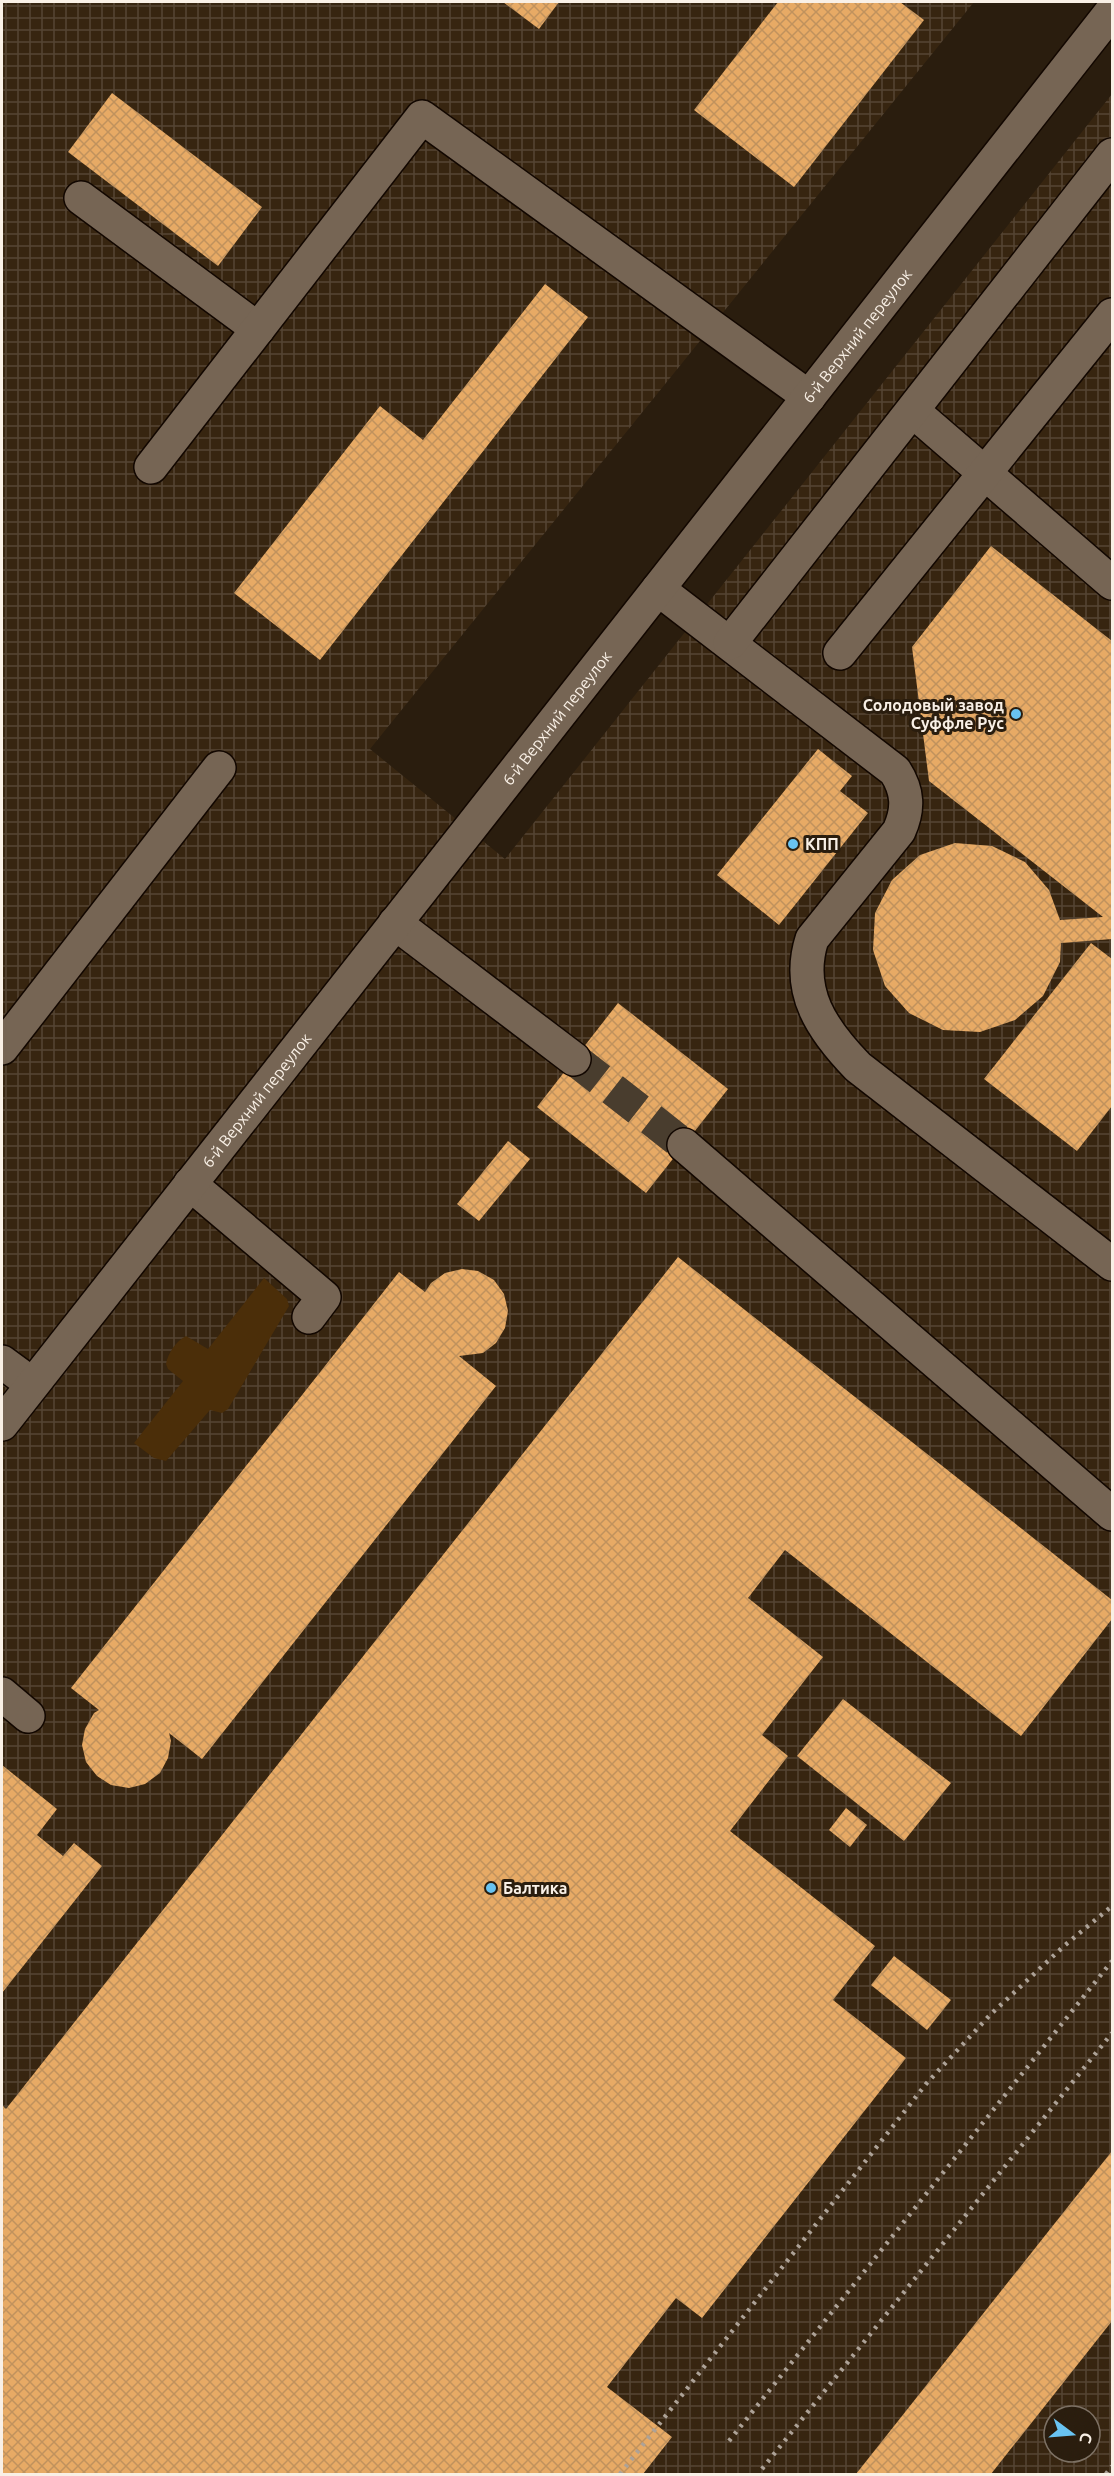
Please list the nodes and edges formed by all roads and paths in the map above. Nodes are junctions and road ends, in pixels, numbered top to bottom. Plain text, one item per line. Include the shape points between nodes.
1 (1112, 14) edge
2 (1113, 155) edge
3 (81, 198) dead end
4 (1113, 315) edge
5 (258, 329) junction
6 (809, 397) junction
7 (914, 412) junction
8 (151, 467) dead end
9 (985, 476) junction
10 (1113, 583) edge
11 (658, 589) junction
12 (730, 643) junction
13 (840, 653) dead end
14 (219, 768) dead end
15 (395, 923) junction
16 (2, 1048) edge
17 (574, 1059) tunnel mouth
18 (684, 1145) tunnel mouth
19 (190, 1184) junction
20 (1113, 1264) edge
21 (309, 1317) dead end
22 (2, 1362) edge
23 (32, 1384) junction
24 (2, 1424) edge
25 (1113, 1515) edge
26 (2, 1694) edge
27 (28, 1716) dead end

1 - 6 street, 6-й Верхний переулок
2 - 7 street
3 - 5 street
4 - 9 street
5 - 6 street via 422,117
5 - 8 street
6 - 11 street, 6-й Верхний переулок
7 - 9 street
7 - 12 street
9 - 10 street
9 - 13 street
11 - 12 street
11 - 15 street, 6-й Верхний переулок
12 - 20 street via 896,771 903,783 907,814 899,831 812,939 806,957 807,984 816,1013 833,1041 858,1067
14 - 16 street
15 - 17 street
15 - 19 street, 6-й Верхний переулок
18 - 25 street
19 - 21 street via 239,1242 324,1297
19 - 23 street, 6-й Верхний переулок
22 - 23 street
23 - 24 street, 6-й Верхний переулок
26 - 27 street

